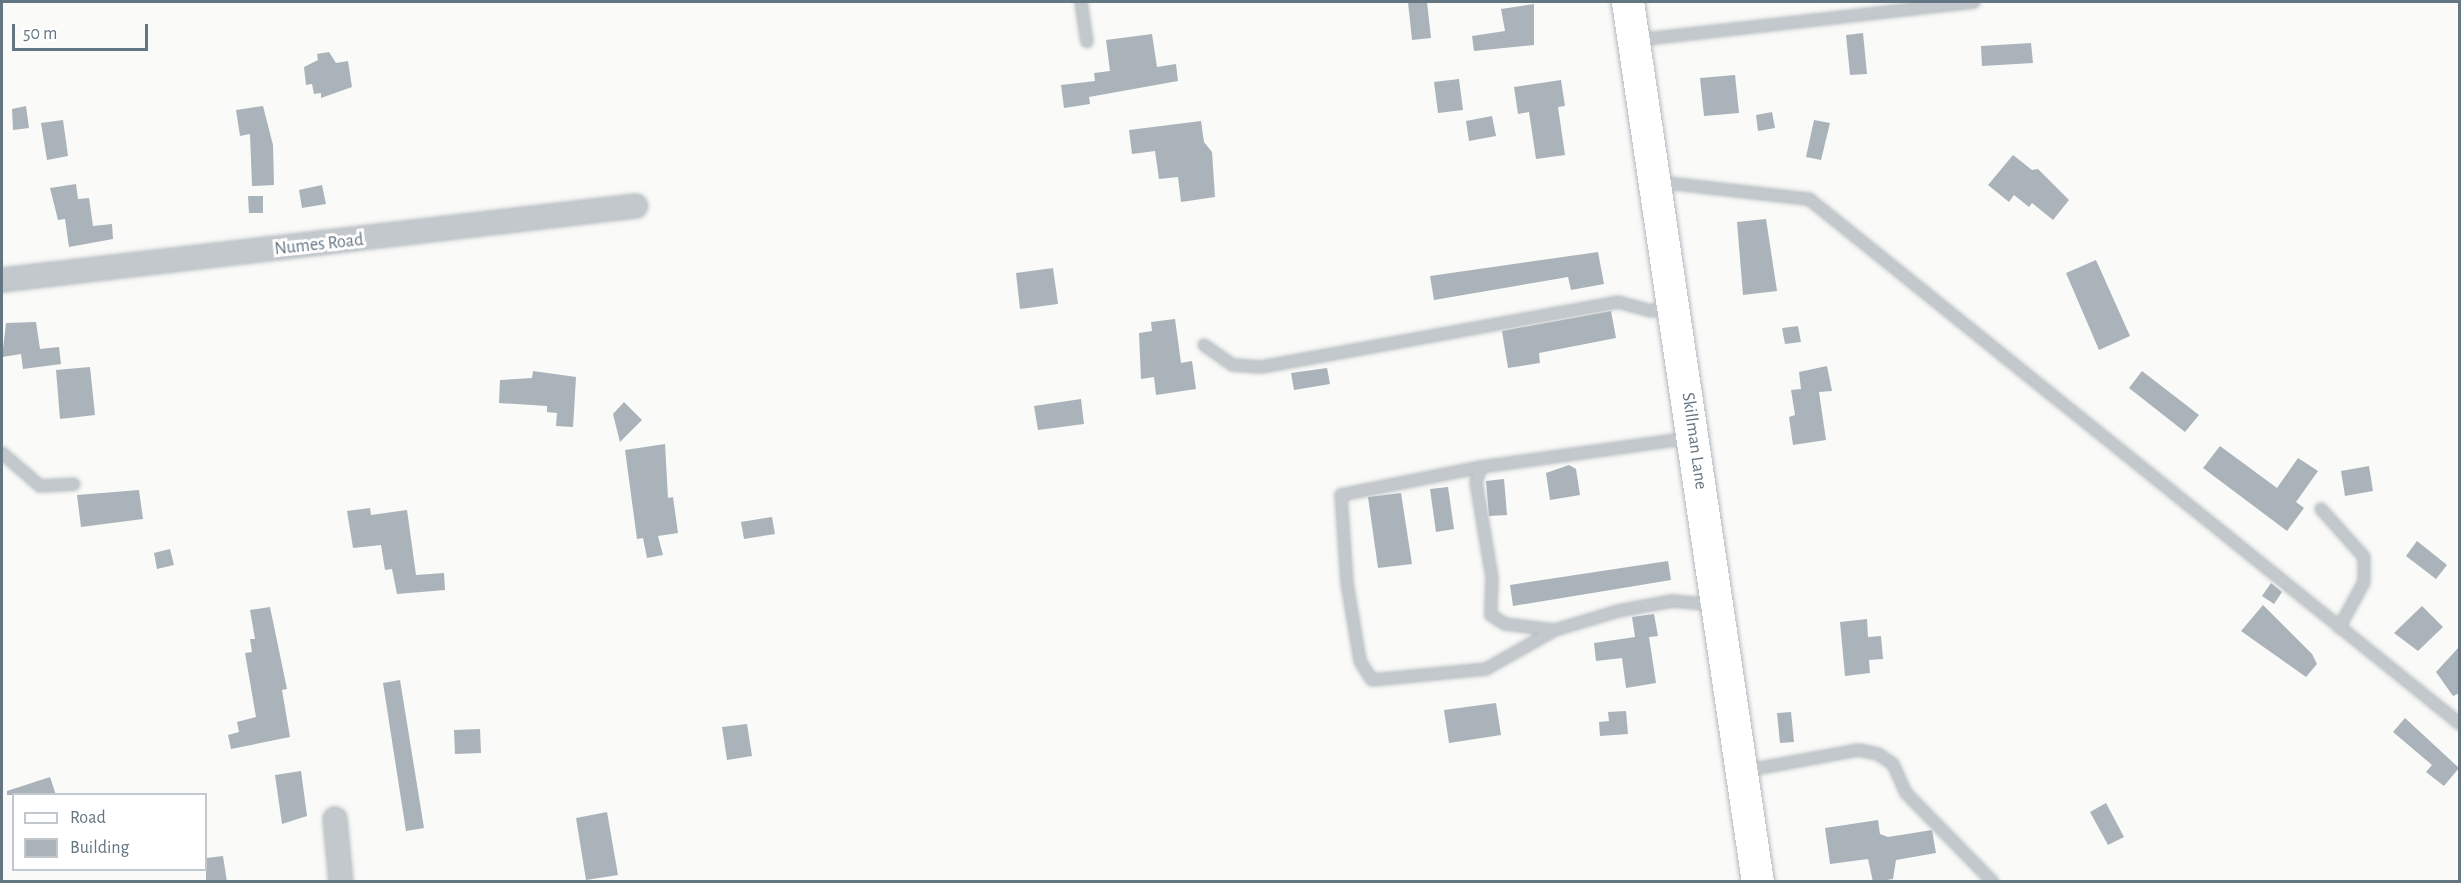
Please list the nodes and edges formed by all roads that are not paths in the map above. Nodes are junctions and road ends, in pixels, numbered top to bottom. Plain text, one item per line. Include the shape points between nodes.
1 (1081, 2) edge
2 (1628, 2) edge
3 (1974, 2) edge
4 (1633, 40) junction
5 (1087, 42) dead end
6 (1655, 182) junction
7 (636, 206) dead end
8 (2, 280) edge
9 (1675, 306) junction
10 (1204, 345) dead end
11 (1694, 438) junction
12 (2, 453) edge
13 (1481, 467) junction
14 (74, 484) dead end
15 (2321, 509) dead end
16 (1719, 605) junction
17 (2339, 628) junction
18 (1555, 630) junction
19 (2460, 724) edge
20 (1743, 771) junction
21 (335, 819) dead end
22 (341, 882) edge
23 (1758, 882) edge
24 (1993, 882) edge

1 - 5 lane
2 - 4 street, Skillman Lane
3 - 4 lane
4 - 6 street, Skillman Lane
6 - 9 street, Skillman Lane
6 - 17 lane via 1809,199 2118,451 2287,580
7 - 8 street, Numes Road
9 - 10 lane via 1651,311 1618,302 1261,367 1233,364
9 - 11 street, Skillman Lane
11 - 13 lane
11 - 16 street, Skillman Lane
12 - 14 lane via 40,486
13 - 18 lane via 1476,482 1492,578 1491,615 1505,624
13 - 18 lane via 1341,495 1341,536 1360,660 1372,680 1486,669
15 - 17 lane via 2364,556 2364,582
16 - 18 lane via 1672,601
16 - 20 street, Skillman Lane
17 - 19 lane
20 - 23 street, Skillman Lane
20 - 24 lane via 1859,750 1878,754 1893,764 1906,794
21 - 22 street

